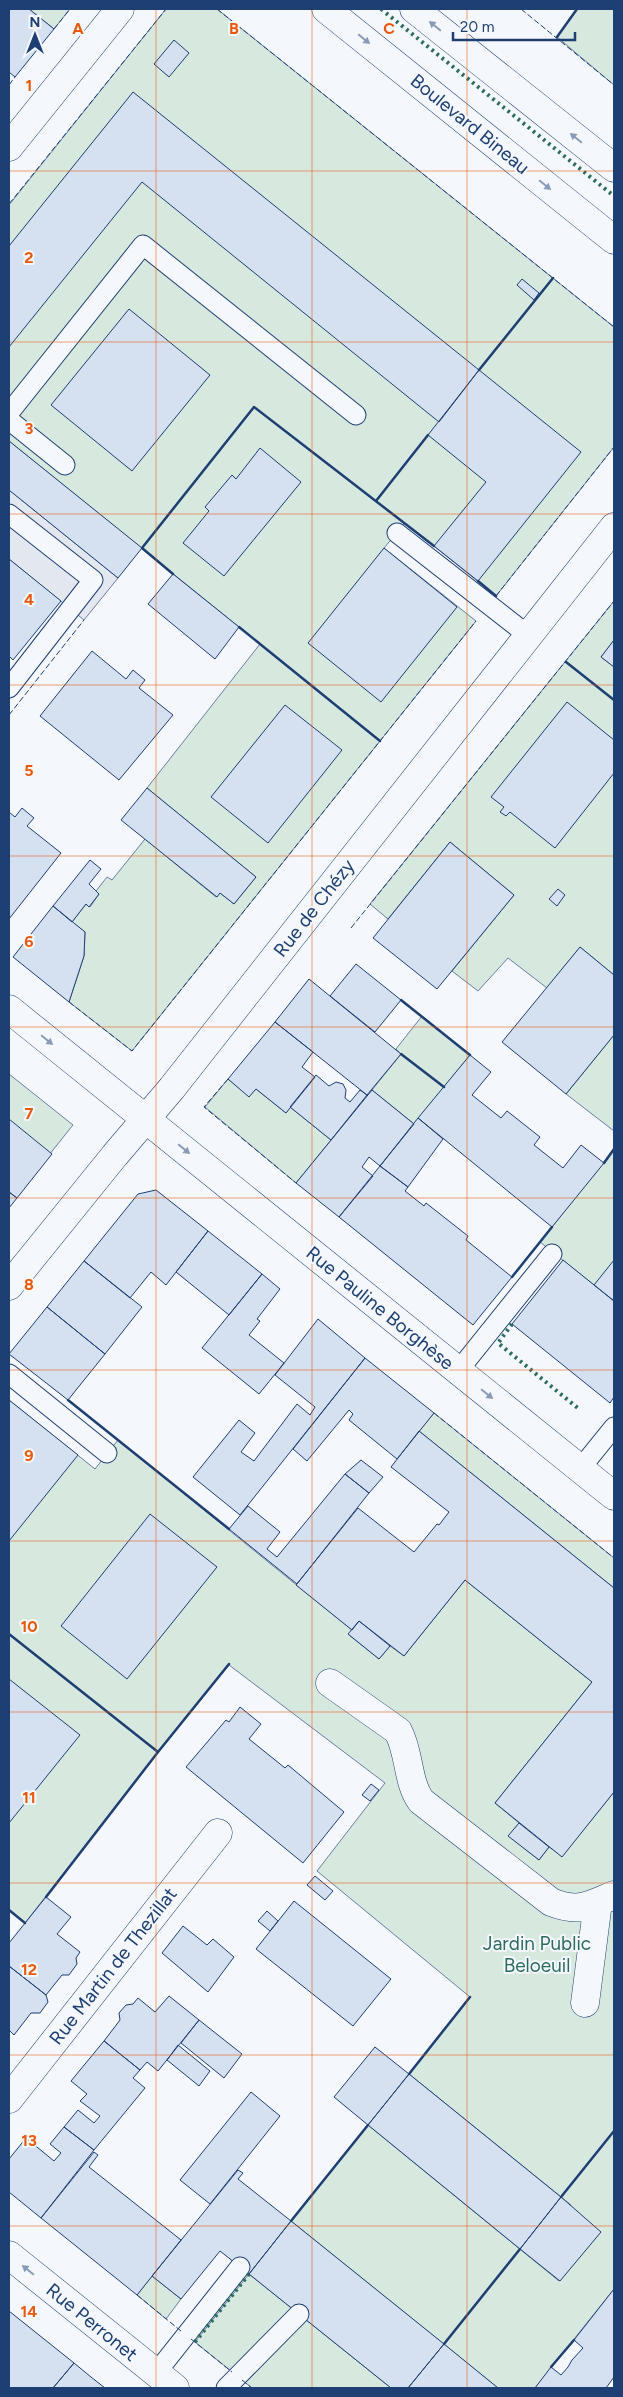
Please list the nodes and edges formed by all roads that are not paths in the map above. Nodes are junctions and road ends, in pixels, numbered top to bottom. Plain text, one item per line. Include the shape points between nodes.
1 (120, 9) edge
2 (326, 9) edge
3 (414, 9) edge
4 (9, 147) edge
5 (614, 168) edge
6 (614, 240) edge
7 (9, 412) edge
8 (356, 416) dead end
9 (9, 420) edge
10 (65, 464) dead end
11 (9, 514) edge
12 (614, 527) edge
13 (397, 533) dead end
14 (529, 636) junction
15 (9, 688) edge
16 (9, 1009) edge
17 (146, 1119) junction
18 (552, 1254) dead end
19 (9, 1286) edge
20 (458, 1371) junction
21 (9, 1374) edge
22 (614, 1427) edge
23 (107, 1453) dead end
24 (580, 1469) junction
25 (614, 1496) edge
26 (330, 1683) dead end
27 (218, 1834) dead end
28 (606, 1898) edge
29 (585, 2003) dead end
30 (9, 2099) edge
31 (9, 2255) edge
32 (240, 2267) dead end
33 (299, 2314) dead end
34 (166, 2381) edge
35 (226, 2388) edge

1 - 4 street
2 -> 6 street, Boulevard Bineau
5 -> 3 street
7 - 8 lane via 143,245
9 - 10 lane
11 - 15 lane via 93,580
12 - 14 street, Rue de Chézy
13 - 14 lane
14 - 17 street, Rue de Chézy
16 -> 17 street, Rue Pauline Borghèse
17 - 19 street, Rue de Chézy
17 -> 20 street, Rue Pauline Borghèse
18 - 20 lane
20 -> 24 street, Rue Pauline Borghèse
21 - 23 lane
22 - 24 lane
24 - 25 street, Rue Pauline Borghèse
26 - 28 street via 398,1731 416,1794 421,1801 551,1902 567,1908 583,1908
27 - 30 street, Rue Martin de Thezillat
28 - 29 street
34 -> 31 street, Rue Perronet
32 - 34 lane
33 - 35 lane

